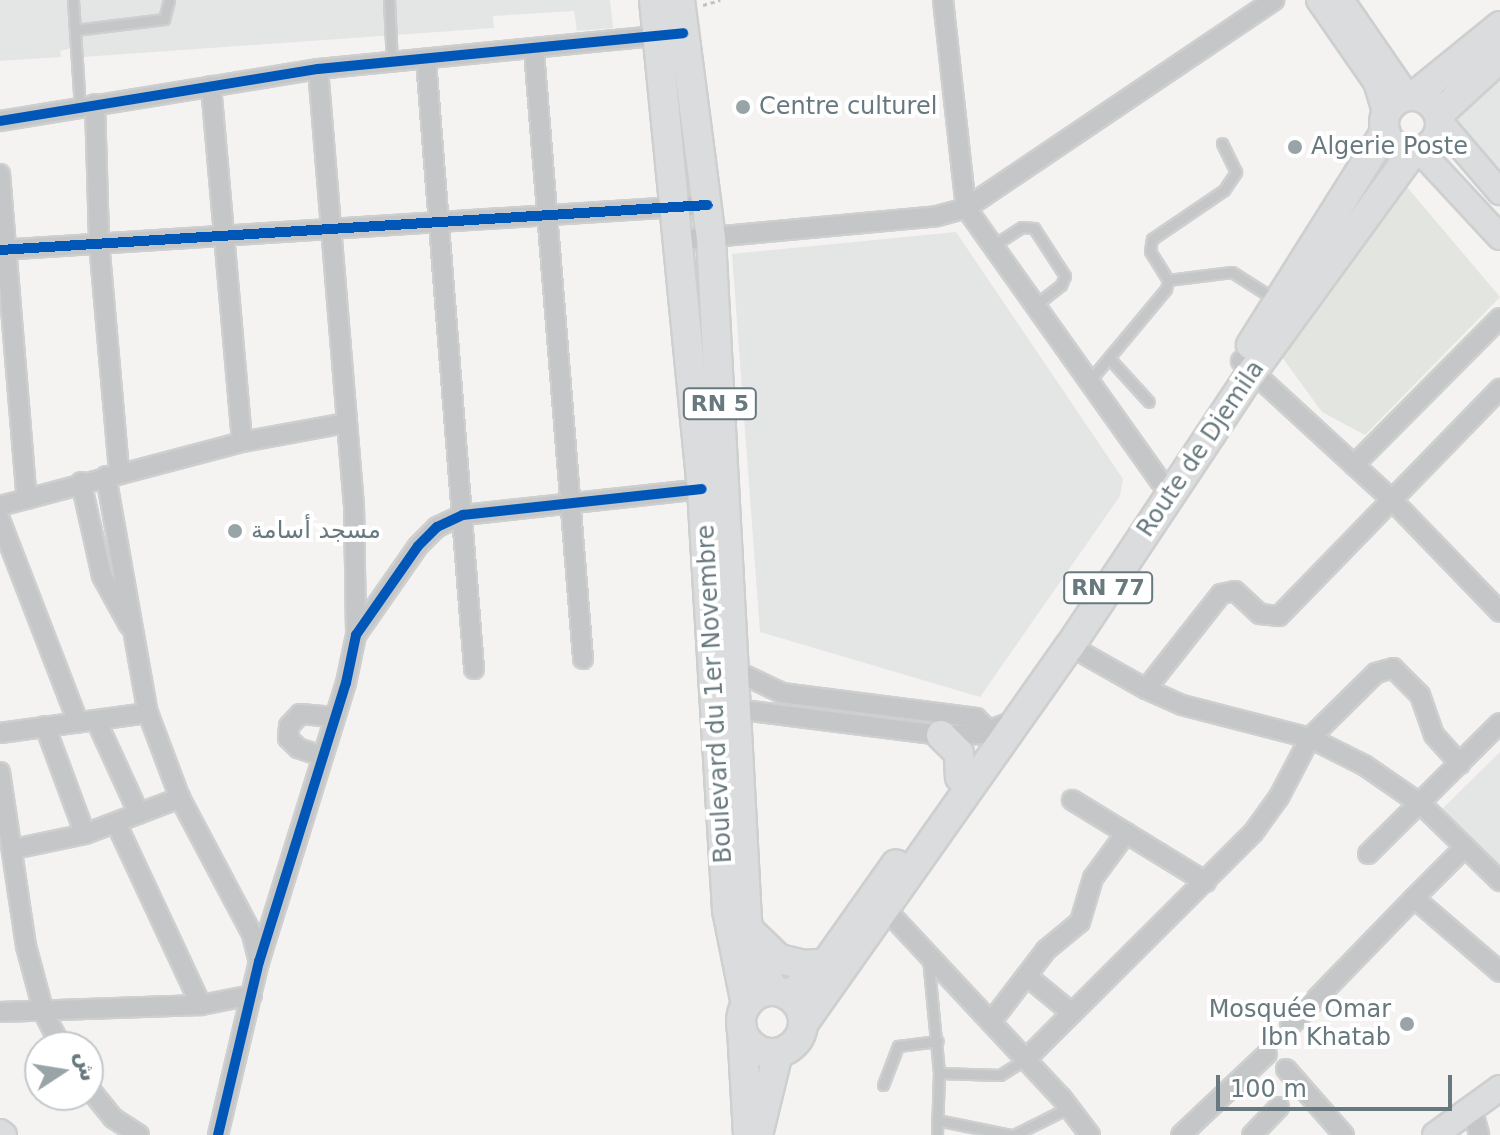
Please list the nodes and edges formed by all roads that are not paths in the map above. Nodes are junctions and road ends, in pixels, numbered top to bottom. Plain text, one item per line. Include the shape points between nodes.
1 (73, 0) edge
2 (169, 0) edge
3 (389, 0) edge
4 (654, 0) edge
5 (680, 0) edge
6 (943, 0) edge
7 (1274, 0) edge
8 (1319, 0) edge
9 (1341, 0) edge
10 (1500, 26) edge
11 (75, 30) junction
12 (670, 35) junction
13 (534, 51) junction
14 (1500, 58) edge
15 (426, 60) junction
16 (392, 63) junction
17 (318, 69) junction
18 (211, 86) junction
19 (87, 105) junction
20 (1398, 110) junction
21 (1440, 118) junction
22 (0, 121) edge
23 (1222, 143) dead end
24 (1417, 152) junction
25 (0, 174) edge
26 (1500, 192) edge
27 (708, 205) junction
28 (677, 207) junction
29 (966, 208) junction
30 (548, 211) junction
31 (439, 218) junction
32 (330, 226) junction
33 (224, 236) junction
34 (1500, 237) edge
35 (711, 238) junction
36 (680, 240) junction
37 (99, 242) junction
38 (994, 245) junction
39 (3, 250) edge
40 (1168, 280) junction
41 (1278, 302) junction
42 (1037, 304) junction
43 (1500, 318) edge
44 (1109, 358) junction
45 (1247, 366) junction
46 (1091, 379) junction
47 (1500, 389) edge
48 (1149, 402) dead end
49 (346, 423) junction
50 (242, 442) junction
51 (1354, 465) junction
52 (113, 474) junction
53 (81, 482) junction
54 (1166, 485) junction
55 (702, 489) junction
56 (27, 499) junction
57 (1391, 499) junction
58 (571, 503) junction
59 (0, 506) edge
60 (463, 515) junction
61 (0, 520) edge
62 (1500, 612) edge
63 (132, 630) junction
64 (356, 635) junction
65 (1070, 646) junction
66 (583, 659) dead end
67 (474, 669) dead end
68 (734, 670) junction
69 (1146, 689) junction
70 (727, 706) junction
71 (148, 713) junction
72 (335, 717) junction
73 (87, 721) junction
74 (1500, 723) edge
75 (45, 726) junction
76 (0, 733) edge
77 (941, 735) junction
78 (996, 737) junction
79 (1310, 738) junction
80 (322, 756) junction
81 (1460, 764) junction
82 (0, 772) edge
83 (960, 777) junction
84 (180, 798) junction
85 (1072, 800) dead end
86 (1422, 805) junction
87 (731, 810) junction
88 (139, 814) junction
89 (116, 823) junction
90 (1126, 833) junction
91 (85, 834) junction
92 (1465, 847) junction
93 (14, 849) junction
94 (1368, 854) dead end
95 (1500, 881) edge
96 (1206, 882) junction
97 (1414, 898) junction
98 (880, 902) junction
99 (749, 930) junction
100 (928, 954) junction
101 (259, 962) junction
102 (826, 963) junction
103 (1500, 972) edge
104 (1028, 977) junction
105 (782, 993) junction
106 (252, 995) junction
107 (201, 1005) junction
108 (0, 1012) edge
109 (44, 1013) junction
110 (1072, 1013) junction
111 (744, 1017) junction
112 (991, 1022) junction
113 (803, 1024) junction
114 (1290, 1026) dead end
115 (53, 1031) edge
116 (938, 1041) junction
117 (778, 1053) junction
118 (1267, 1054) dead end
119 (1026, 1059) junction
120 (1286, 1069) dead end
121 (939, 1073) junction
122 (883, 1085) dead end
123 (1500, 1088) edge
124 (104, 1107) edge
125 (1070, 1107) junction
126 (1279, 1107) dead end
127 (1472, 1108) junction
128 (937, 1120) junction
129 (139, 1135) edge
130 (218, 1135) edge
131 (748, 1135) edge
132 (758, 1135) edge
133 (937, 1135) edge
134 (1013, 1135) edge
135 (1090, 1135) edge
136 (1181, 1135) edge
137 (1252, 1135) edge
138 (1344, 1135) edge
139 (1435, 1135) edge
140 (1479, 1135) edge

1 - 11 lane
2 - 11 lane via 164,19
3 - 16 lane
4 - 12 main road, Boulevard du 1er Novembre / RN 5
5 - 12 main road, Boulevard du 1er Novembre / RN 5
6 - 29 street
7 - 29 street
8 - 20 main road
9 - 20 main road
10 - 20 main road, Route de Djemila
11 - 19 lane
12 - 13 street
12 - 27 main road, Boulevard du 1er Novembre / RN 5
12 - 28 main road, Boulevard du 1er Novembre / RN 5
13 - 15 street
13 - 30 street
14 - 21 main road
15 - 16 street
15 - 31 street
16 - 17 street
17 - 18 street
17 - 32 street
18 - 19 street
18 - 33 street
19 - 22 street
19 - 37 street
20 - 21 main road via 1426,99
20 - 24 main road via 1395,147
20 - 41 main road, Route de Djemila / RN 77
21 - 24 main road via 1436,141
21 - 26 main road
23 - 40 lane via 1236,172 1224,190 1149,246
24 - 34 main road
24 - 45 main road, Route de Djemila / RN 77
25 - 39 street
27 - 28 street
27 - 35 main road, Boulevard du 1er Novembre / RN 5
28 - 30 street
28 - 36 main road, Boulevard du 1er Novembre / RN 5
29 - 35 street via 937,216
29 - 38 street
30 - 31 street
30 - 58 street
31 - 32 street
31 - 60 street
32 - 33 street
32 - 49 street
33 - 37 street
33 - 50 street
35 - 36 street
35 - 68 main road, Boulevard du 1er Novembre / RN 5
36 - 55 main road, Boulevard du 1er Novembre / RN 5
37 - 39 street
37 - 52 street
38 - 42 street
38 - 42 lane via 1022,227 1034,228 1065,276
39 - 56 street
40 - 41 lane via 1232,272
40 - 44 lane via 1160,300
41 - 45 main road, Route de Djemila / RN 77
42 - 46 street
43 - 51 street
44 - 46 lane
44 - 48 lane
45 - 51 street
45 - 54 main road, Route de Djemila / RN 77
46 - 54 street
47 - 57 street
49 - 50 street
49 - 64 street
50 - 52 street
51 - 57 street
52 - 53 street
52 - 63 street
53 - 56 street
53 - 63 street via 102,576
54 - 65 main road, Route de Djemila / RN 77
54 - 78 main road, Route de Djemila / RN 77
55 - 58 street
55 - 70 main road, Boulevard du 1er Novembre / RN 5
56 - 59 street
57 - 62 street
57 - 69 street via 1279,616 1260,614 1235,591 1221,594
58 - 60 street
58 - 66 street
60 - 64 street via 437,527 418,546
60 - 67 street
61 - 73 street
63 - 71 street
64 - 72 street
65 - 69 street
65 - 78 main road, Route de Djemila / RN 77 via 1019,719
68 - 70 main road, Boulevard du 1er Novembre / RN 5
68 - 78 street via 782,693 976,718
69 - 79 street via 1182,705
70 - 77 street
70 - 87 main road, Boulevard du 1er Novembre / RN 5
71 - 73 street
71 - 84 street
72 - 80 street
72 - 80 street via 300,714 289,726 288,738 298,748
73 - 75 street
73 - 88 street
74 - 81 street
75 - 76 street
75 - 91 street
77 - 78 street
77 - 83 main road via 959,753
78 - 83 main road, Route de Djemila / RN 77
78 - 98 main road, Route de Djemila / RN 77
79 - 81 street via 1376,673 1393,668 1420,695 1434,735
79 - 86 street via 1364,765
79 - 96 street via 1279,797
80 - 101 street
81 - 86 street
82 - 93 street
83 - 98 main road, Route de Djemila / RN 77
84 - 88 street
84 - 101 street via 252,934
85 - 90 street
86 - 92 street
86 - 94 street
87 - 99 main road, Boulevard du 1er Novembre / RN 5
87 - 111 main road, Boulevard du 1er Novembre / RN 5 via 727,910
88 - 89 street
89 - 91 street
89 - 107 street
90 - 96 street
90 - 104 street via 1093,878 1080,922 1046,950
91 - 93 street
92 - 95 street
92 - 97 street
93 - 109 street via 26,946
96 - 110 street
97 - 103 street
97 - 114 street
98 - 100 street
98 - 102 main road, Route de Djemila / RN 77
98 - 113 main road, Route de Djemila / RN 77
99 - 102 main road via 779,959
99 - 105 main road, Boulevard du 1er Novembre / RN 5 via 757,960
100 - 112 street
100 - 116 lane
101 - 106 street
102 - 105 main road, Route de Djemila / RN 77
104 - 110 street
104 - 112 street
105 - 111 main road via 758,994
105 - 113 main road via 800,1008
106 - 107 street
106 - 130 street
107 - 109 street
108 - 109 street
109 - 115 street
110 - 119 street
111 - 117 main road via 755,1048
111 - 131 main road, Boulevard du 1er Novembre / RN 5
112 - 119 street
113 - 117 main road via 793,1045
116 - 121 lane
116 - 122 lane via 898,1046
117 - 132 main road
118 - 136 street
119 - 121 lane via 1000,1075
119 - 125 street
120 - 138 street
121 - 128 lane
123 - 127 main road
124 - 129 street
125 - 134 lane
125 - 135 street
126 - 137 street
127 - 139 main road
127 - 140 street
128 - 133 lane
128 - 134 lane

